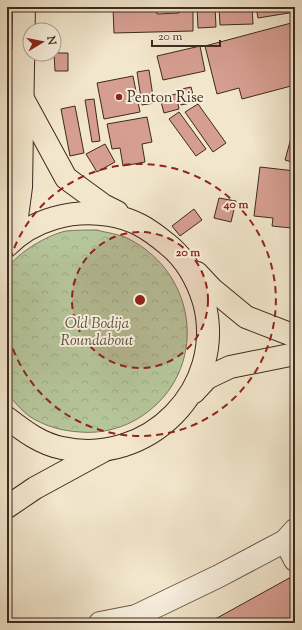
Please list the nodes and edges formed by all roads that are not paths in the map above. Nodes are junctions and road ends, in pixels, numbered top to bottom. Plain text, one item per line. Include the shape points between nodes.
1 (24, 7) edge
2 (15, 62) edge
3 (22, 98) junction
4 (147, 227) junction
5 (11, 243) edge
6 (178, 253) junction
7 (295, 336) edge
8 (295, 354) edge
9 (189, 397) junction
10 (7, 418) edge
11 (103, 450) junction
12 (7, 507) edge
13 (290, 535) edge
14 (295, 560) edge
15 (138, 619) edge
16 (100, 623) edge

1 - 2 main road
2 - 3 main road
3 - 4 main road via 66,178 103,205
3 - 5 main road via 21,187
4 - 5 main road via 121,217 93,212 65,215 38,224
4 - 6 main road
6 - 7 main road via 212,289 246,317
6 - 9 main road via 192,271 201,291 207,320 206,357
8 - 9 main road via 230,367 207,378
9 - 11 main road via 166,423 136,442
10 - 11 main road via 23,431 55,446 82,451
11 - 12 main road via 34,488
13 - 14 lane
13 - 15 lane
15 - 16 lane

